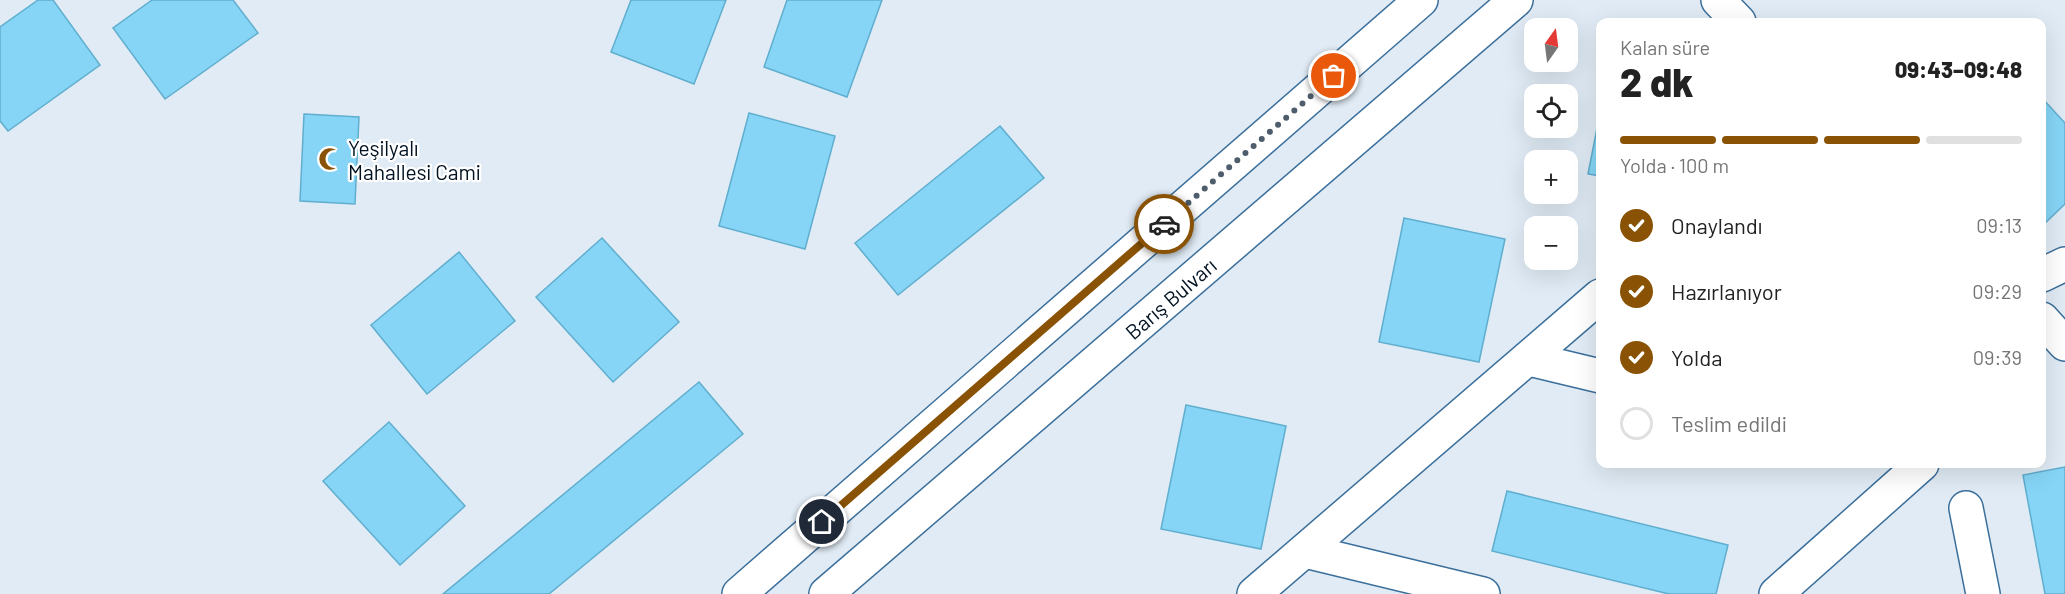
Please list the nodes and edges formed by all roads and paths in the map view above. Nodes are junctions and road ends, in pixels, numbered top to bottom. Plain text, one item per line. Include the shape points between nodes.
1 (1421, 0) edge
2 (1516, 0) edge
3 (1718, 0) edge
4 (1735, 18) edge
5 (2065, 264) edge
6 (2046, 273) edge
7 (1596, 300) edge
8 (1529, 359) junction
9 (1596, 375) edge
10 (1918, 468) edge
11 (1966, 508) dead end
12 (1305, 551) junction
13 (740, 594) edge
14 (826, 594) edge
15 (1254, 594) edge
16 (1483, 594) edge
17 (1776, 594) edge
18 (1983, 594) edge

1 - 13 main road
2 - 14 main road, Barış Bulvarı
3 - 4 main road
5 - 6 main road
7 - 8 main road
8 - 9 main road
8 - 12 main road
10 - 17 main road
11 - 18 main road
12 - 15 main road
12 - 16 main road

